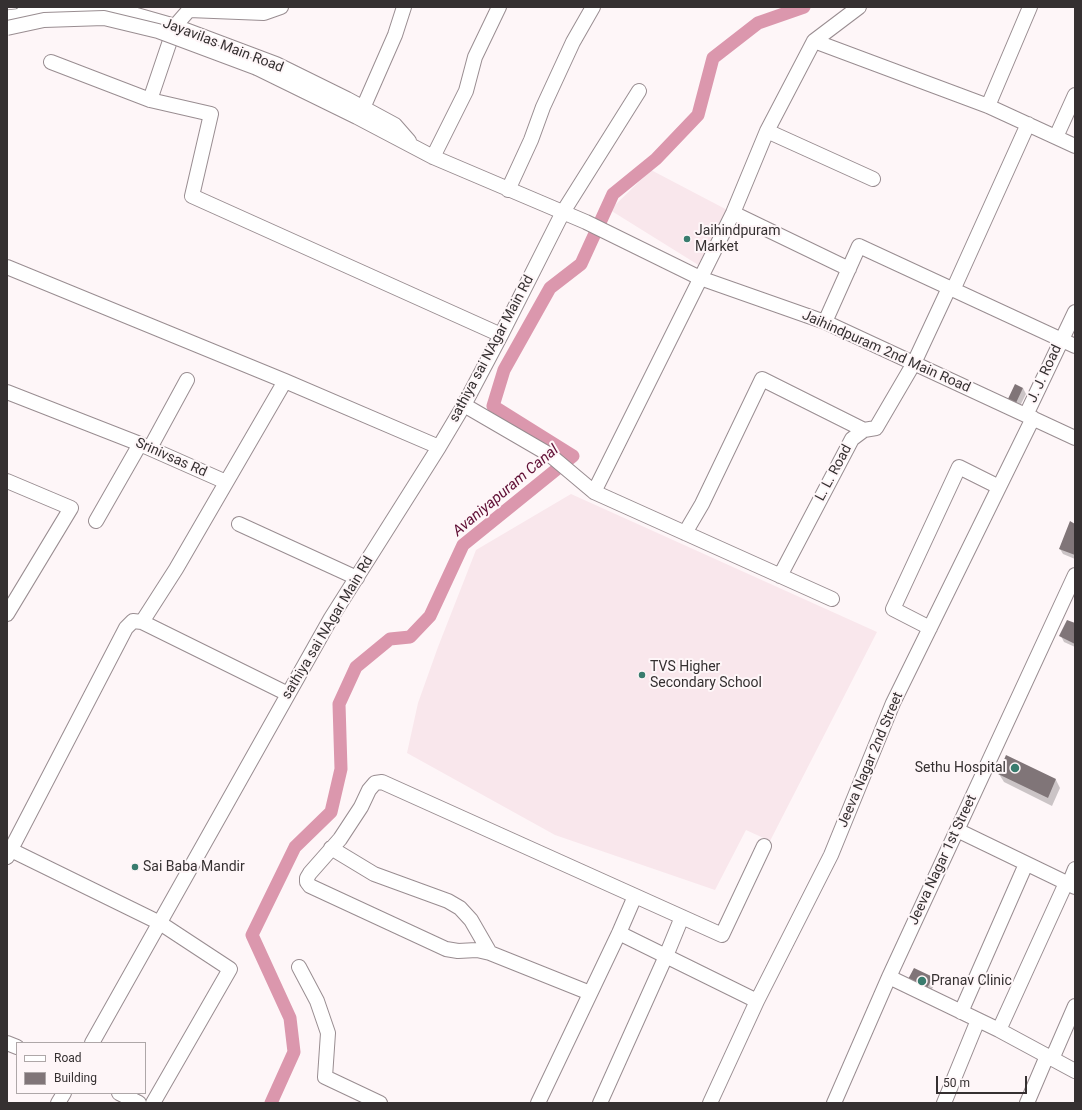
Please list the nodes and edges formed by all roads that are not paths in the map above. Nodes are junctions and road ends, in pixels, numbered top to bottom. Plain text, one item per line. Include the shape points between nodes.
1 (281, 7) edge
2 (404, 7) edge
3 (499, 7) edge
4 (594, 7) edge
5 (859, 7) edge
6 (1030, 7) edge
7 (7, 16) edge
8 (175, 26) junction
9 (7, 28) edge
10 (814, 41) junction
11 (51, 62) dead end
12 (639, 91) dead end
13 (1075, 95) edge
14 (150, 100) junction
15 (988, 106) junction
16 (362, 108) junction
17 (1028, 124) junction
18 (768, 130) junction
19 (1056, 137) junction
20 (1075, 146) edge
21 (416, 148) junction
22 (433, 157) junction
23 (873, 179) dead end
24 (508, 190) junction
25 (564, 212) junction
26 (732, 213) junction
27 (586, 222) joint
28 (7, 267) edge
29 (849, 269) junction
30 (700, 278) junction
31 (951, 289) junction
32 (1075, 312) edge
33 (825, 322) junction
34 (501, 335) junction
35 (1062, 340) junction
36 (1075, 346) edge
37 (914, 363) junction
38 (187, 380) dead end
39 (285, 381) junction
40 (7, 392) edge
41 (464, 405) junction
42 (1029, 417) junction
43 (864, 430) junction
44 (1075, 438) edge
45 (145, 446) junction
46 (439, 447) junction
47 (7, 481) edge
48 (226, 482) junction
49 (999, 487) junction
50 (594, 492) junction
51 (96, 521) dead end
52 (239, 524) dead end
53 (685, 533) junction
54 (780, 576) junction
55 (1075, 576) edge
56 (357, 578) junction
57 (832, 599) dead end
58 (7, 614) edge
59 (142, 622) junction
60 (930, 628) junction
61 (288, 694) junction
62 (957, 830) junction
63 (764, 846) dead end
64 (331, 848) junction
65 (9, 854) edge
66 (1026, 864) junction
67 (1075, 869) edge
68 (1070, 885) edge
69 (635, 896) junction
70 (682, 917) junction
71 (160, 923) junction
72 (619, 933) junction
73 (490, 953) junction
74 (666, 956) junction
75 (299, 967) dead end
76 (889, 977) junction
77 (590, 993) junction
78 (757, 1001) junction
79 (1075, 1006) edge
80 (961, 1012) junction
81 (978, 1020) junction
82 (999, 1030) junction
83 (93, 1042) edge
84 (1049, 1058) junction
85 (1075, 1071) edge
86 (63, 1094) edge
87 (121, 1094) edge
88 (58, 1103) edge
89 (139, 1103) edge
90 (153, 1103) edge
91 (380, 1103) edge
92 (538, 1103) edge
93 (600, 1103) edge
94 (710, 1103) edge
95 (834, 1103) edge
96 (944, 1103) edge
97 (1027, 1103) edge

1 - 8 street via 264,13 189,10
2 - 16 street via 395,35
3 - 22 street via 475,57 466,91
4 - 24 street via 573,42
5 - 10 street
6 - 15 street
7 - 8 street, Jayavilas Main Road via 91,10 133,14
8 - 14 street
8 - 16 street, Jayavilas Main Road via 276,64
9 - 21 street, Jayavilas Main Road, bridge via 44,20 104,18 158,31 257,68
10 - 15 street
10 - 18 street
11 - 14 street
12 - 25 street, sathiya sai NAgar Main Rd
13 - 19 street
14 - 34 street via 211,114 192,196
15 - 17 street
16 - 21 street, Jayavilas Main Road via 395,125
17 - 19 street
17 - 31 street
18 - 23 street
18 - 26 street
19 - 20 street
21 - 22 street, Jayavilas Main Road
22 - 24 street, Jayavilas Main Road
24 - 25 street, Jayavilas Main Road
25 - 27 street, Jayavilas Main Road
25 - 34 street, sathiya sai NAgar Main Rd
26 - 29 street
26 - 30 street
27 - 30 street, Jaihindpuram 2nd Main Road
28 - 39 street
29 - 31 street via 859,246
29 - 33 street
30 - 33 street, Jaihindpuram 2nd Main Road
30 - 50 street
31 - 35 street
31 - 37 street
32 - 35 street, J. J. Road
33 - 37 street, Jaihindpuram 2nd Main Road
34 - 41 street, sathiya sai NAgar Main Rd
35 - 36 street
35 - 42 street, J. J. Road
37 - 42 street, Jaihindpuram 2nd Main Road
37 - 43 street, L. L. Road via 876,428
38 - 45 street
39 - 46 street
39 - 48 street
40 - 45 street, Srinivsas Rd
41 - 46 street, sathiya sai NAgar Main Rd
41 - 50 street via 550,455
42 - 44 street, Jaihindpuram 2nd Main Road
42 - 49 street, Jeeva Nagar 2nd Street
43 - 53 street via 762,379 702,504
43 - 54 street, L. L. Road via 852,439
45 - 48 street, Srinivsas Rd
45 - 51 street
46 - 56 street, sathiya sai NAgar Main Rd
47 - 58 street via 71,508
48 - 59 street
49 - 60 street, Jeeva Nagar 2nd Street
49 - 60 street via 959,467 893,610
50 - 53 street
52 - 56 street
53 - 54 street
54 - 57 street
55 - 62 street, Jeeva Nagar 1st Street
56 - 61 street, sathiya sai NAgar Main Rd
59 - 61 street
59 - 65 street via 133,621 126,628
60 - 78 street, Jeeva Nagar 2nd Street via 893,703 831,855
61 - 71 street, sathiya sai NAgar Main Rd
62 - 66 street
62 - 76 street, Jeeva Nagar 1st Street
63 - 70 street via 722,935
64 - 69 street via 361,807 369,790 375,783 382,782
64 - 73 street via 374,874 448,901 460,908 471,920
64 - 73 street via 310,873 306,882 310,886 446,949
65 - 71 street
66 - 68 street
66 - 80 street
67 - 68 street
68 - 82 street
69 - 70 street
69 - 72 street
70 - 74 street
71 - 83 street, sathiya sai NAgar Main Rd
71 - 90 street via 230,969
72 - 74 street
72 - 77 street
73 - 77 street
74 - 78 street
74 - 93 street
75 - 91 street via 317,1001 328,1033 325,1077
76 - 80 street
76 - 95 street, Jeeva Nagar 1st Street
77 - 92 street
78 - 94 street, Jeeva Nagar 2nd Street
79 - 84 street
80 - 81 street
81 - 82 street
81 - 96 street
82 - 84 street
84 - 85 street
84 - 97 street
86 - 88 street
87 - 89 street

